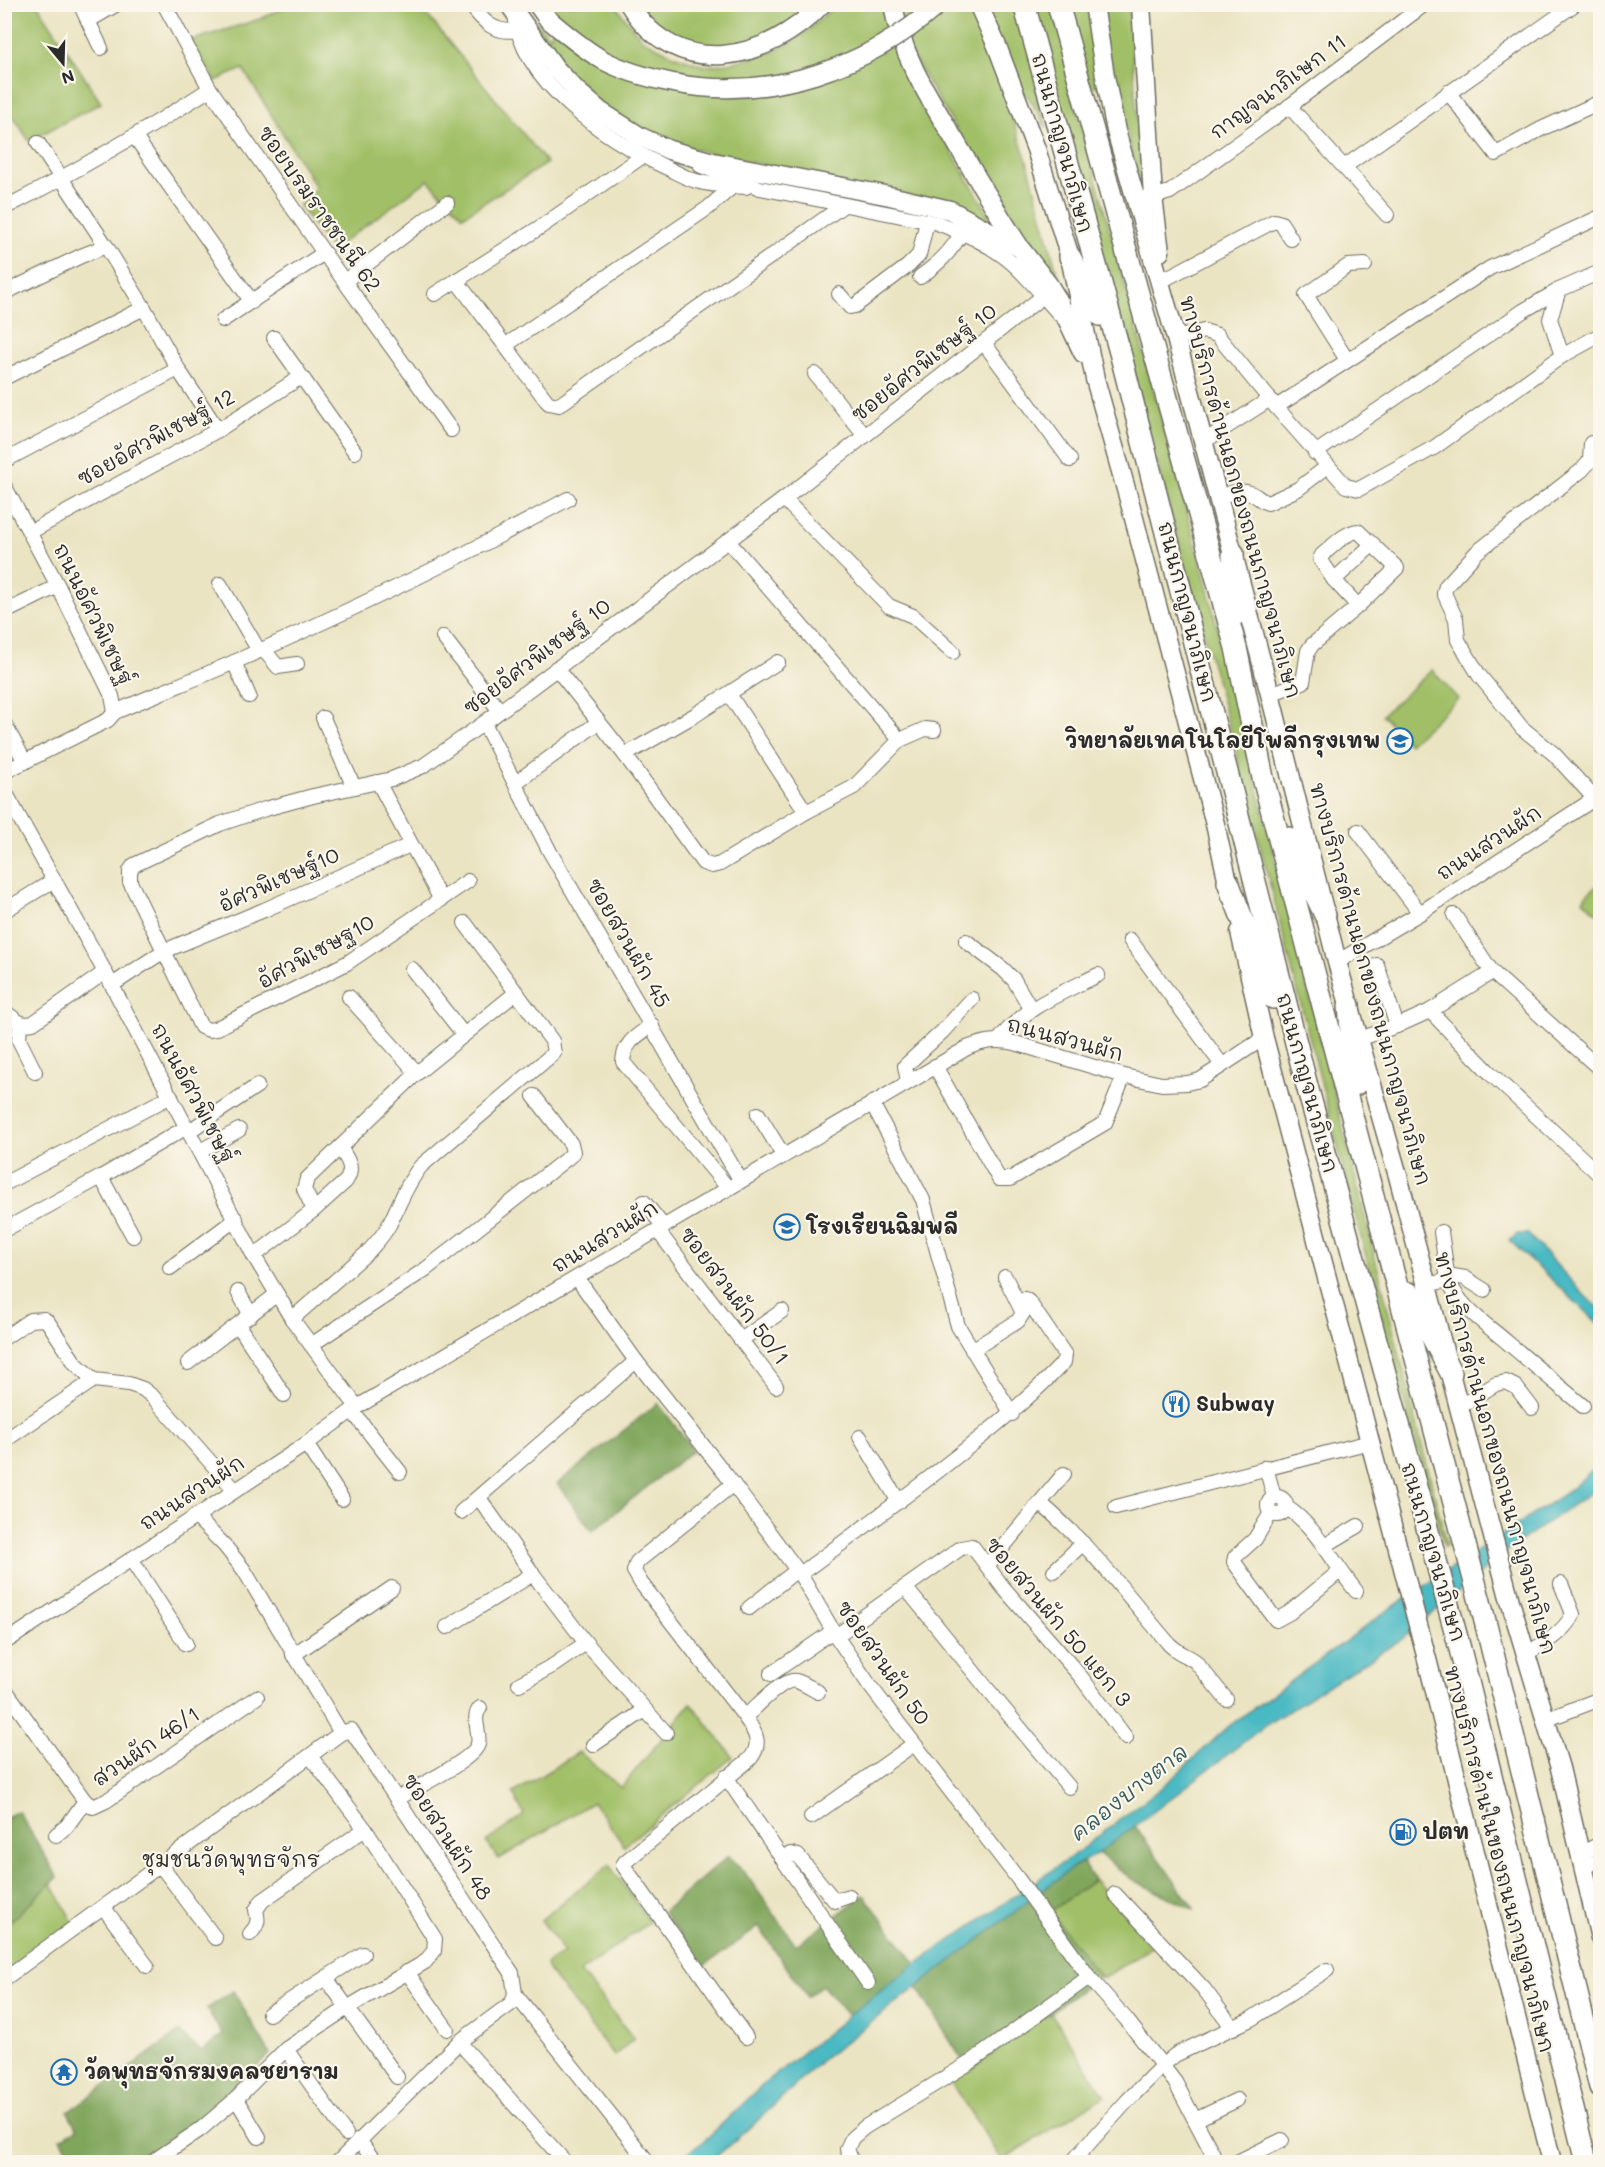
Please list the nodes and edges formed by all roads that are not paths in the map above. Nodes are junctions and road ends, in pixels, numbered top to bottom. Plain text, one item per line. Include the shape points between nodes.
1 (80, 4) edge
2 (117, 4) edge
3 (164, 4) edge
4 (470, 4) edge
5 (537, 4) edge
6 (629, 4) edge
7 (822, 4) edge
8 (893, 4) edge
9 (939, 4) edge
10 (978, 4) edge
11 (1024, 4) edge
12 (1058, 4) edge
13 (1094, 4) edge
14 (1141, 4) edge
15 (1425, 4) edge
16 (1575, 4) edge
17 (514, 16) edge
18 (88, 21) junction
19 (100, 48) dead end
20 (210, 89) junction
21 (1448, 92) junction
22 (1600, 102) edge
23 (1289, 106) junction
24 (135, 137) junction
25 (38, 143) dead end
26 (669, 150) junction
27 (643, 156) junction
28 (1344, 166) junction
29 (62, 179) junction
30 (732, 186) junction
31 (760, 188) junction
32 (1153, 197) junction
33 (447, 203) dead end
34 (844, 205) junction
35 (4, 208) edge
36 (1387, 215) dead end
37 (1600, 217) edge
38 (927, 221) junction
39 (962, 232) junction
40 (1290, 239) dead end
41 (106, 246) junction
42 (1020, 248) junction
43 (324, 253) junction
44 (1070, 257) junction
45 (1365, 265) dead end
46 (1600, 272) edge
47 (920, 278) dead end
48 (456, 280) junction
49 (1163, 280) junction
50 (345, 281) junction
51 (1559, 291) junction
52 (4, 293) edge
53 (435, 294) dead end
54 (839, 294) dead end
55 (1042, 297) junction
56 (252, 302) junction
57 (1166, 304) junction
58 (144, 308) junction
59 (223, 320) dead end
60 (1068, 324) junction
61 (1600, 335) edge
62 (274, 338) dead end
63 (1176, 338) junction
64 (984, 343) junction
65 (506, 345) junction
66 (1121, 356) junction
67 (1562, 356) junction
68 (1347, 360) junction
69 (178, 369) junction
70 (815, 374) dead end
71 (301, 377) junction
72 (4, 378) edge
73 (1095, 379) junction
74 (1273, 403) junction
75 (218, 430) junction
76 (451, 430) dead end
77 (865, 436) junction
78 (1203, 442) junction
79 (1591, 443) dead end
80 (355, 452) dead end
81 (1315, 453) junction
82 (1070, 460) dead end
83 (4, 461) edge
84 (1328, 466) junction
85 (4, 485) edge
86 (1218, 497) junction
87 (784, 499) junction
88 (568, 500) dead end
89 (30, 532) junction
90 (728, 541) junction
91 (1373, 544) junction
92 (1233, 553) junction
93 (1334, 580) junction
94 (220, 584) dead end
95 (58, 586) junction
96 (1358, 606) junction
97 (5, 612) edge
98 (443, 637) dead end
99 (1236, 648) junction
100 (261, 650) junction
101 (953, 652) dead end
102 (234, 662) junction
103 (778, 662) dead end
104 (297, 664) dead end
105 (556, 668) junction
106 (729, 694) junction
107 (1270, 694) junction
108 (249, 696) dead end
109 (500, 711) junction
110 (115, 712) junction
111 (323, 718) dead end
112 (599, 722) junction
113 (4, 723) edge
114 (484, 723) junction
115 (934, 730) dead end
116 (900, 740) junction
117 (625, 755) junction
118 (25, 762) junction
119 (5, 774) edge
120 (378, 782) junction
121 (515, 783) junction
122 (354, 787) junction
123 (1266, 789) junction
124 (4, 790) edge
125 (1598, 797) edge
126 (806, 812) junction
127 (1358, 831) dead end
128 (410, 845) junction
129 (54, 880) junction
130 (468, 882) dead end
131 (1228, 882) junction
132 (441, 900) junction
133 (4, 910) edge
134 (1420, 913) junction
135 (1325, 915) junction
136 (1454, 915) dead end
137 (465, 923) dead end
138 (1130, 940) dead end
139 (966, 941) dead end
140 (164, 951) junction
141 (1337, 963) junction
142 (1377, 965) dead end
143 (412, 969) dead end
144 (1492, 972) junction
145 (1098, 975) dead end
146 (108, 978) junction
147 (517, 992) junction
148 (349, 998) dead end
149 (972, 999) dead end
150 (1349, 1005) junction
151 (1031, 1009) junction
152 (1430, 1011) junction
153 (6, 1013) edge
154 (20, 1023) junction
155 (652, 1025) junction
156 (1397, 1026) junction
157 (209, 1030) joint
158 (464, 1035) junction
159 (1264, 1038) junction
160 (1359, 1039) junction
161 (999, 1040) junction
162 (1222, 1065) junction
163 (935, 1066) junction
164 (1600, 1069) edge
165 (35, 1072) dead end
166 (417, 1073) junction
167 (1124, 1076) junction
168 (908, 1082) junction
169 (258, 1086) dead end
170 (1307, 1086) junction
171 (171, 1096) junction
172 (534, 1096) dead end
173 (872, 1103) junction
174 (758, 1114) dead end
175 (188, 1129) junction
176 (239, 1130) dead end
177 (1358, 1135) junction
178 (340, 1147) junction
179 (200, 1151) junction
180 (783, 1155) junction
181 (1600, 1175) edge
182 (101, 1177) junction
183 (741, 1180) junction
184 (4, 1184) edge
185 (728, 1188) junction
186 (644, 1202) dead end
187 (314, 1210) junction
188 (236, 1219) junction
189 (661, 1229) junction
190 (4, 1230) edge
191 (1441, 1232) dead end
192 (133, 1236) dead end
193 (254, 1256) junction
194 (1391, 1258) junction
195 (170, 1268) dead end
196 (1005, 1277) dead end
197 (1447, 1277) junction
198 (577, 1278) junction
199 (1427, 1285) junction
200 (1484, 1290) dead end
201 (238, 1292) dead end
202 (277, 1294) junction
203 (1017, 1300) junction
204 (782, 1311) dead end
205 (251, 1315) junction
206 (292, 1319) junction
207 (238, 1324) junction
208 (4, 1338) edge
209 (741, 1340) junction
210 (311, 1345) junction
211 (972, 1350) junction
212 (636, 1361) junction
213 (188, 1363) dead end
214 (1451, 1373) junction
215 (94, 1380) junction
216 (776, 1386) dead end
217 (284, 1395) dead end
218 (1460, 1406) junction
219 (1582, 1406) dead end
220 (1532, 1408) dead end
221 (355, 1409) junction
222 (1012, 1414) junction
223 (860, 1437) dead end
224 (4, 1441) edge
225 (1370, 1442) junction
226 (306, 1444) junction
227 (1266, 1467) junction
228 (400, 1472) dead end
229 (1064, 1474) dead end
230 (733, 1484) junction
231 (235, 1490) junction
232 (1274, 1497) junction
233 (479, 1498) junction
234 (342, 1500) dead end
235 (898, 1502) junction
236 (1040, 1503) junction
237 (1116, 1507) dead end
238 (1286, 1507) junction
239 (461, 1512) dead end
240 (1271, 1513) junction
241 (195, 1516) junction
242 (1358, 1526) dead end
243 (1083, 1543) junction
244 (1324, 1546) junction
245 (131, 1558) junction
246 (987, 1566) junction
247 (1054, 1571) dead end
248 (1340, 1571) junction
249 (798, 1572) junction
250 (533, 1574) junction
251 (1561, 1584) dead end
252 (905, 1587) junction
253 (392, 1588) dead end
254 (1356, 1591) dead end
255 (749, 1608) dead end
256 (447, 1627) dead end
257 (835, 1633) junction
258 (4, 1643) edge
259 (586, 1643) junction
260 (186, 1644) dead end
261 (1525, 1654) junction
262 (293, 1655) junction
263 (771, 1674) dead end
264 (519, 1684) dead end
265 (4, 1688) edge
266 (818, 1692) dead end
267 (256, 1696) dead end
268 (1226, 1699) dead end
269 (1600, 1699) edge
270 (480, 1708) dead end
271 (645, 1710) junction
272 (745, 1717) junction
273 (1545, 1720) junction
274 (666, 1732) dead end
275 (341, 1733) junction
276 (1126, 1738) dead end
277 (914, 1744) junction
278 (593, 1745) dead end
279 (310, 1756) junction
280 (726, 1777) junction
281 (1069, 1787) dead end
282 (397, 1799) junction
283 (85, 1801) junction
284 (811, 1817) dead end
285 (365, 1829) junction
286 (56, 1835) dead end
287 (1600, 1844) edge
288 (781, 1857) junction
289 (1600, 1860) edge
290 (1581, 1861) junction
291 (161, 1866) junction
292 (1115, 1894) dead end
293 (849, 1896) dead end
294 (104, 1908) junction
295 (250, 1934) dead end
296 (215, 1938) dead end
297 (1600, 1938) edge
298 (363, 1954) dead end
299 (147, 1966) dead end
300 (1327, 1970) dead end
301 (407, 1972) junction
302 (1089, 1977) junction
303 (326, 1978) junction
304 (4, 1979) edge
305 (868, 1983) dead end
306 (515, 1994) junction
307 (347, 2008) junction
308 (268, 2014) dead end
309 (1233, 2028) junction
310 (447, 2029) dead end
311 (746, 2037) dead end
312 (459, 2042) junction
313 (286, 2049) junction
314 (1162, 2066) junction
315 (397, 2077) dead end
316 (1600, 2087) edge
317 (236, 2099) junction
318 (1237, 2100) dead end
319 (1536, 2105) junction
320 (1195, 2120) junction
321 (259, 2137) dead end
322 (353, 2137) junction
323 (1282, 2140) dead end
324 (152, 2163) edge
325 (338, 2163) edge
326 (375, 2163) edge
327 (565, 2163) edge
328 (648, 2163) edge
329 (852, 2163) edge
330 (1072, 2163) edge
331 (1217, 2163) edge
332 (1237, 2163) edge
333 (1544, 2163) edge
334 (1552, 2163) edge
335 (1586, 2163) edge

1 - 18 street
2 - 18 street
3 - 20 street, ซอยบรมราชชนนี 62
4 - 17 street via 497,31 507,32
5 - 9 main road, bridge via 548,19 587,50 626,70 653,79 716,89 770,86 845,64 905,33
6 - 7 main road via 639,21 669,46 687,53 716,56 763,45 806,20
8 - 42 main road via 911,66
10 - 44 main road, ทางบริการด้านในของถนนกาญจนาภิเษก via 1036,149
11 - 66 highway, ถนนกาญจนาภิเษก
12 - 99 highway, ถนนกาญจนาภิเษก
13 - 57 main road, ทางบริการด้านนอกของถนนกาญจนาภิเษก via 1116,131
14 - 32 main road
15 - 23 street, กาญจนาภิเษก 11
16 - 21 street
17 - 26 main road via 577,91 619,124
17 - 27 street via 528,55 546,81 613,139
18 - 19 street
20 - 24 street
20 - 43 street, ซอยบรมราชชนนี 62
21 - 22 street via 1496,154
21 - 28 street
23 - 28 street
23 - 32 street, กาญจนาภิเษก 11 via 1170,192
24 - 29 street
24 - 56 street
25 - 29 street
26 - 31 street
26 - 42 main road via 950,210
27 - 30 street via 695,181
27 - 48 street
28 - 36 street
29 - 35 street
29 - 41 street
30 - 31 street
30 - 65 street via 708,208
31 - 34 street
32 - 49 main road
33 - 50 street
34 - 38 street
34 - 65 street via 559,405 546,400
37 - 68 street via 1490,268
38 - 39 street
38 - 54 street via 919,255 908,266 855,306 850,307
39 - 47 street via 949,252
39 - 55 street via 1011,263
40 - 49 street via 1281,223 1274,221
41 - 52 street
41 - 58 street
42 - 60 main road via 1048,284
43 - 50 street, ซอยบรมราชชนนี 62
43 - 56 street
44 - 66 highway
44 - 73 main road, ทางบริการด้านในของถนนกาญจนาภิเษก
45 - 68 street via 1348,266 1305,295
46 - 51 street
48 - 53 street
48 - 65 street
49 - 57 main road
50 - 76 street, ซอยบรมราชชนนี 62
51 - 67 street via 1550,319
51 - 81 street via 1523,311
55 - 60 street
55 - 64 street, ซอยอัศวพิเชษฐ์ 10
56 - 59 street
57 - 63 main road, ทางบริการด้านนอกของถนนกาญจนาภิเษก
58 - 69 street
58 - 72 street
60 - 73 main road
61 - 67 street
62 - 71 street
63 - 74 street via 1204,331 1217,335
63 - 78 main road, ทางบริการด้านนอกของถนนกาญจนาภิเษก
64 - 77 street, ซอยอัศวพิเชษฐ์ 10
64 - 82 street
66 - 170 highway, ถนนกาญจนาภิเษก
67 - 84 street via 1435,447 1359,489 1346,486
68 - 74 street
69 - 75 street
69 - 83 street
70 - 77 street
71 - 75 street, ซอยอัศวพิเชษฐ์ 12
71 - 80 street
73 - 131 main road, ทางบริการด้านในของถนนกาญจนาภิเษก
74 - 78 street
74 - 81 street
75 - 89 street, ซอยอัศวพิเชษฐ์ 12
77 - 87 street, ซอยอัศวพิเชษฐ์ 10
78 - 86 main road, ทางบริการด้านนอกของถนนกาญจนาภิเษก
79 - 125 street via 1590,460 1582,470 1477,552 1444,592 1456,619 1458,640 1479,675 1522,728
81 - 84 street
84 - 86 street via 1298,489 1268,504 1245,492
85 - 89 street, ถนนอัศวพิเชษฐ์
86 - 92 main road, ทางบริการด้านนอกของถนนกาญจนาภิเษก
87 - 90 street, ซอยอัศวพิเชษฐ์ 10
87 - 101 street via 889,606 913,616
88 - 100 street via 482,546
89 - 95 street, ถนนอัศวพิเชษฐ์
90 - 105 street, ซอยอัศวพิเชษฐ์ 10
90 - 116 street
91 - 93 street
91 - 93 street via 1358,531 1352,531 1322,555 1321,562
91 - 96 street via 1397,568
92 - 99 highway
92 - 107 main road, ทางบริการด้านนอกของถนนกาญจนาภิเษก
93 - 96 street
94 - 100 street
95 - 97 street
95 - 110 street, ถนนอัศวพิเชษฐ์ via 112,696
96 - 107 street via 1310,649 1303,682
98 - 109 street
99 - 123 highway, ถนนกาญจนาภิเษก
100 - 102 street
100 - 104 street via 278,667
102 - 108 street
102 - 110 street
103 - 106 street
105 - 109 street, ซอยอัศวพิเชษฐ์ 10
105 - 112 street
106 - 117 street
106 - 126 street
107 - 135 main road, ทางบริการด้านนอกของถนนกาญจนาภิเษก
109 - 114 street, ซอยอัศวพิเชษฐ์ 10
110 - 118 street, ถนนอัศวพิเชษฐ์ via 108,720
111 - 122 street
112 - 117 street
112 - 121 street
113 - 118 street
114 - 120 street, ซอยอัศวพิเชษฐ์ 10 via 423,766
114 - 121 street, ซอยสวนผัก 45
115 - 116 street via 925,729
116 - 126 street via 854,787
117 - 126 street via 703,863 712,866
118 - 119 street, ถนนอัศวพิเชษฐ์
120 - 122 street, ซอยอัศวพิเชษฐ์ 10
120 - 128 street
121 - 155 street, ซอยสวนผัก 45 via 550,852
122 - 140 street, ซอยอัศวพิเชษฐ์ 10 via 220,824 134,866 130,882
123 - 135 highway
123 - 177 highway, ถนนกาญจนาภิเษก
124 - 129 street, ถนนอัศวพิเชษฐ์
125 - 134 street, ถนนสวนผัก
127 - 134 street
128 - 132 street
128 - 140 street, อัศวพิเชษฐ์10
129 - 133 street
129 - 146 street, ถนนอัศวพิเชษฐ์
130 - 132 street, อัศวพิเชษฐ10
131 - 159 main road, ทางบริการด้านในของถนนกาญจนาภิเษก
131 - 170 highway
132 - 157 street, อัศวพิเชษฐ10 via 347,963
134 - 141 street, ถนนสวนผัก
135 - 141 main road, ทางบริการด้านนอกของถนนกาญจนาภิเษก
136 - 144 street
137 - 147 street
138 - 162 street
139 - 151 street via 1003,969
140 - 146 street
140 - 157 street, ซอยอัศวพิเชษฐ์ 10 via 201,1027
141 - 150 main road, ทางบริการด้านนอกของถนนกาญจนาภิเษก
142 - 156 street
143 - 158 street
144 - 152 street
144 - 164 street
145 - 151 street
146 - 154 street via 33,1023
146 - 171 street, ถนนอัศวพิเชษฐ์
147 - 158 street
147 - 206 street via 552,1041 554,1053 421,1166 379,1239
148 - 166 street
149 - 168 street via 905,1066
150 - 160 main road, ทางบริการด้านนอกของถนนกาญจนาภิเษก
150 - 177 highway
151 - 161 street via 1012,1023
152 - 156 street
152 - 181 street via 1492,1075
153 - 154 street
154 - 165 street via 19,1040
155 - 183 street, ซอยสวนผัก 45
155 - 185 street via 630,1041 623,1062
156 - 160 street
158 - 166 street
159 - 162 street, ถนนสวนผัก
159 - 225 main road, ทางบริการด้านในของถนนกาญจนาภิเษก
160 - 199 main road, ทางบริการด้านนอกของถนนกาญจนาภิเษก
161 - 163 street, ถนนสวนผัก via 976,1044
161 - 167 street, ถนนสวนผัก
162 - 167 street, ถนนสวนผัก via 1187,1083 1162,1084
163 - 167 street via 1001,1180 1010,1179 1105,1123
163 - 168 street, ถนนสวนผัก
166 - 178 street
168 - 173 street, ถนนสวนผัก
169 - 175 street
170 - 335 highway, ถนนกาญจนาภิเษก via 1460,1649
171 - 175 street, ถนนอัศวพิเชษฐ์
171 - 184 street
172 - 210 street via 571,1144 570,1156 435,1263
173 - 180 street, ถนนสวนผัก
173 - 211 street via 923,1200 954,1317
174 - 180 street
175 - 179 street, ถนนอัศวพิเชษฐ์
175 - 182 street
176 - 179 street
177 - 194 highway, ถนนกาญจนาภิเษก
178 - 187 street via 304,1184
178 - 187 street via 350,1165 350,1175
179 - 188 street, ถนนอัศวพิเชษฐ์
180 - 183 street, ถนนสวนผัก
182 - 190 street
182 - 192 street
183 - 185 street, ถนนสวนผัก
185 - 189 street, ถนนสวนผัก
186 - 189 street, ซอยสวนผัก 50/1
187 - 193 street
188 - 193 street, ถนนอัศวพิเชษฐ์
188 - 195 street
189 - 198 street, ถนนสวนผัก
189 - 209 street, ซอยสวนผัก 50/1
191 - 197 street
193 - 202 street, ถนนอัศวพิเชษฐ์
194 - 214 highway
194 - 316 highway, ถนนกาญจนาภิเษก
196 - 203 street
197 - 199 street
197 - 200 street via 1465,1278
197 - 219 street via 1470,1313
198 - 212 street, ซอยสวนผัก 50
198 - 221 street, ถนนสวนผัก
199 - 214 main road, ทางบริการด้านนอกของถนนกาญจนาภิเษก
201 - 205 street
202 - 205 street
202 - 206 street, ถนนอัศวพิเชษฐ์
203 - 211 street via 1023,1313 1018,1321
203 - 222 street via 1029,1302 1065,1357
204 - 209 street
205 - 207 street
206 - 210 street, ถนนอัศวพิเชษฐ์
207 - 213 street
207 - 217 street
208 - 215 street via 30,1320 44,1318 75,1364
209 - 216 street, ซอยสวนผัก 50/1
210 - 221 street, ถนนอัศวพิเชษฐ์
211 - 222 street
212 - 230 street, ซอยสวนผัก 50
212 - 233 street
214 - 218 main road, ทางบริการด้านนอกของถนนกาญจนาภิเษก
215 - 224 street
215 - 231 street via 143,1389
218 - 220 street via 1506,1382 1516,1387
218 - 261 main road, ทางบริการด้านนอกของถนนกาญจนาภิเษก
221 - 226 street, ถนนสวนผัก
221 - 228 street, ถนนอัศวพิเชษฐ์
222 - 235 street
223 - 235 street
225 - 227 street
225 - 319 main road, ทางบริการด้านในของถนนกาญจนาภิเษก
226 - 231 street, ถนนสวนผัก
226 - 234 street
227 - 232 street
227 - 237 street
229 - 236 street
230 - 249 street, ซอยสวนผัก 50
230 - 272 street via 637,1562 634,1571
231 - 241 street, ถนนสวนผัก
232 - 238 street via 1283,1498
232 - 240 street via 1268,1504
233 - 239 street
233 - 250 street
235 - 249 street
236 - 243 street
236 - 246 street
238 - 240 street via 1280,1514
238 - 244 street
240 - 248 street via 1255,1539 1233,1562 1276,1620 1289,1614
241 - 245 street, ถนนสวนผัก
241 - 262 street, ซอยสวนผัก 48 via 244,1570
242 - 244 street
243 - 247 street
243 - 268 street via 1169,1644 1180,1655 1190,1657
244 - 248 street
245 - 258 street, ถนนสวนผัก
245 - 260 street
246 - 252 street, ซอยสวนผัก 50 แยก 3 via 972,1546 966,1546
246 - 276 street, ซอยสวนผัก 50 แยก 3 via 1081,1677
248 - 254 street
249 - 255 street
249 - 257 street, ซอยสวนผัก 50
250 - 256 street
250 - 259 street
251 - 261 street via 1573,1614 1570,1620 1557,1634
252 - 257 street, ซอยสวนผัก 50 แยก 3
252 - 281 street
253 - 262 street
257 - 263 street, ซอยสวนผัก 50 แยก 3
257 - 277 street, ซอยสวนผัก 50
259 - 264 street
259 - 271 street
261 - 273 main road, ทางบริการด้านนอกของถนนกาญจนาภิเษก
262 - 275 street, ซอยสวนผัก 48
265 - 283 street, สวนผัก 46/1
266 - 272 street via 790,1680
267 - 283 street, สวนผัก 46/1 via 106,1801 93,1807
269 - 273 street
270 - 282 street via 476,1717 476,1749 462,1762
271 - 274 street
271 - 278 street
272 - 280 street via 757,1745 750,1758
273 - 290 main road, ทางบริการด้านนอกของถนนกาญจนาภิเษก
275 - 279 street
275 - 282 street, ซอยสวนผัก 48 via 351,1730
277 - 284 street
277 - 302 street, ซอยสวนผัก 50
279 - 285 street
279 - 291 street
280 - 288 street
280 - 311 street via 623,1865
282 - 306 street, ซอยสวนผัก 48 via 512,1973
283 - 286 street
285 - 295 street via 262,1900 256,1910 257,1926
285 - 301 street via 435,1939 435,1951
287 - 290 street
288 - 293 street via 798,1856 835,1901
288 - 305 street
289 - 290 street
290 - 297 main road, ทางบริการด้านนอกของถนนกาญจนาภิเษก
291 - 294 street
291 - 296 street
292 - 309 street via 1204,1989
294 - 299 street
294 - 304 street
298 - 303 street
300 - 309 street
301 - 307 street
301 - 310 street
302 - 314 street, ซอยสวนผัก 50
302 - 329 street via 971,2061 865,2127 852,2138 847,2149
303 - 307 street
303 - 308 street
306 - 312 street via 512,2002
306 - 328 street
307 - 313 street
307 - 315 street
309 - 314 street via 1176,2055
312 - 322 street
312 - 327 street
313 - 317 street
313 - 322 street
314 - 320 street, ซอยสวนผัก 50
314 - 330 street
317 - 321 street
317 - 324 street
318 - 320 street
319 - 333 main road
319 - 334 main road, ทางบริการด้านในของถนนกาญจนาภิเษก
320 - 331 street, ซอยสวนผัก 50
322 - 325 street
322 - 326 street
323 - 332 street

